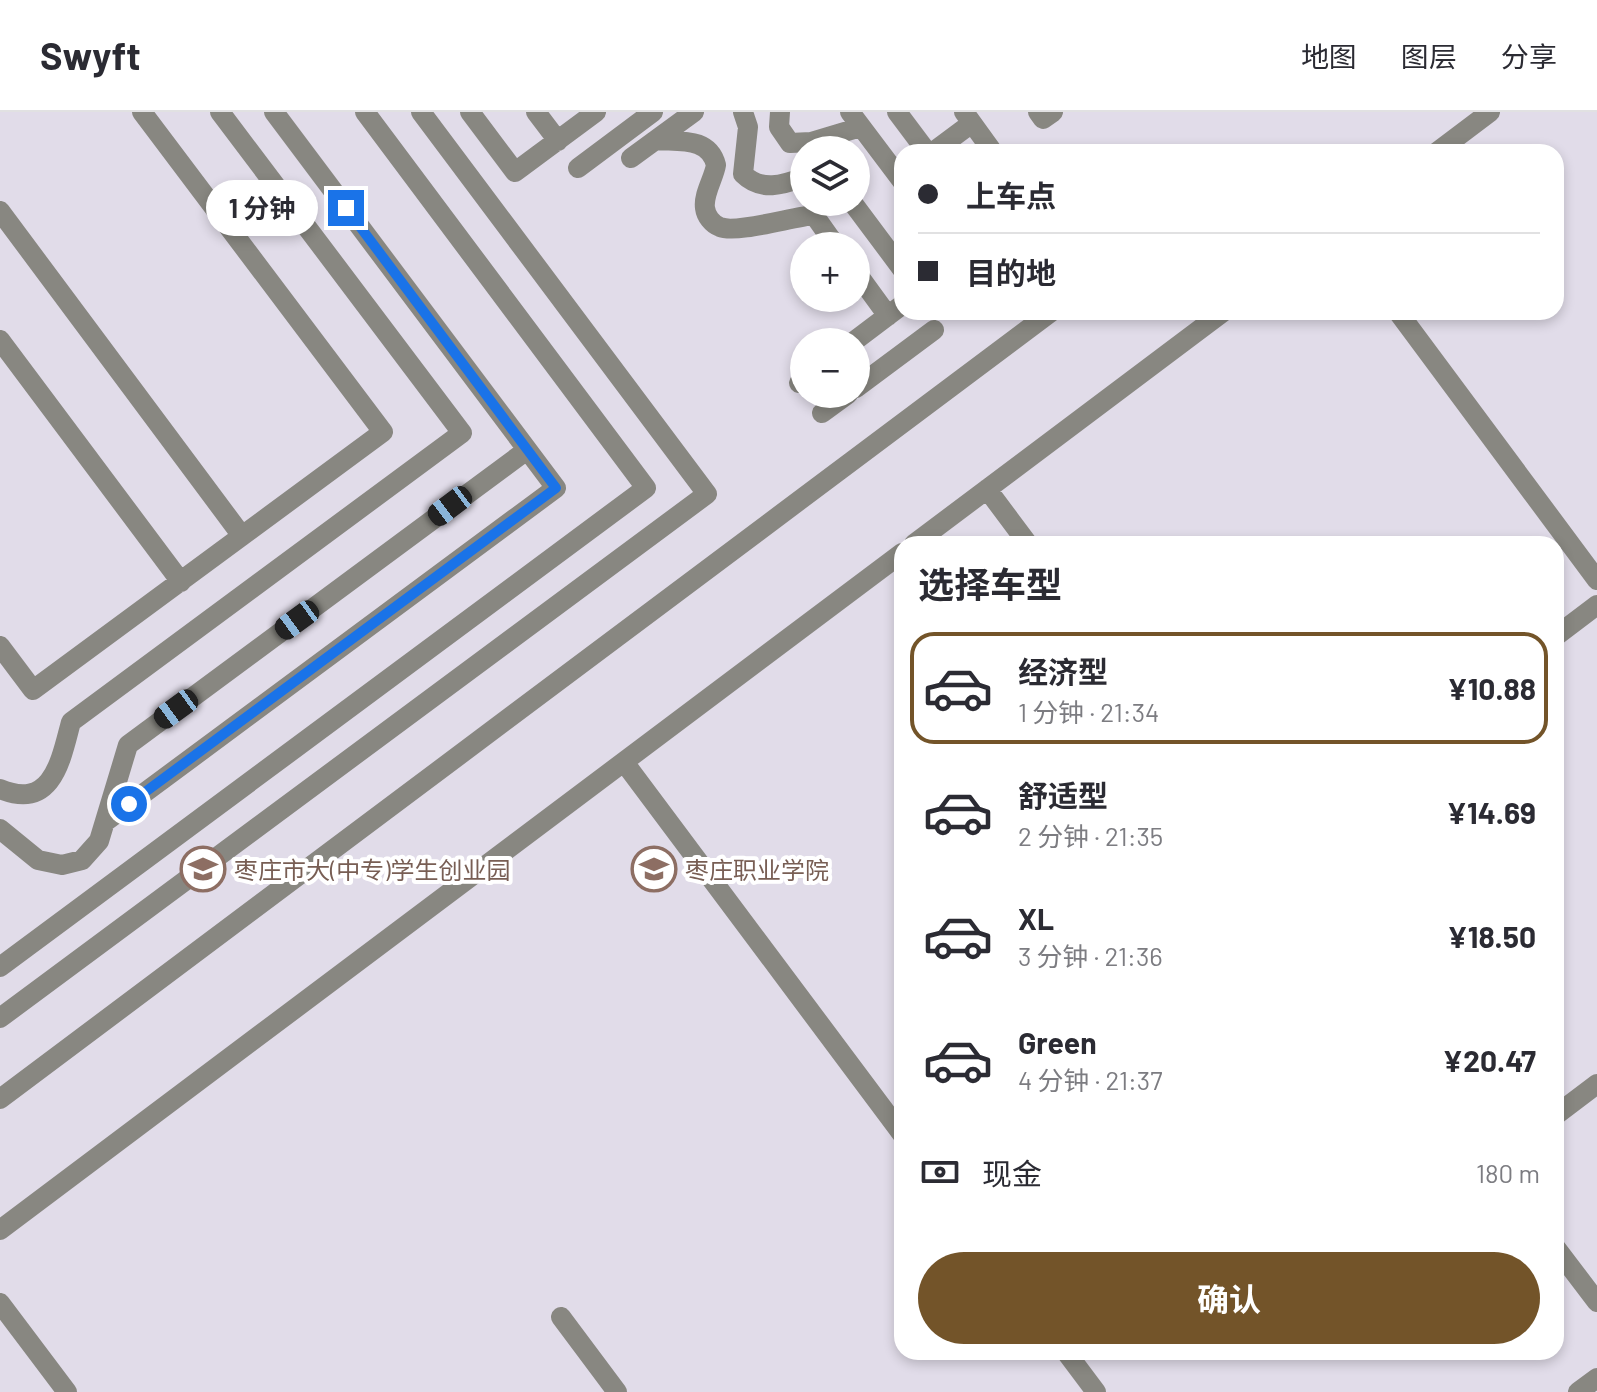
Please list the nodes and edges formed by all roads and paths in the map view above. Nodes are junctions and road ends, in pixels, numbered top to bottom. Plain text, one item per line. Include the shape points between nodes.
1 (142, 112) edge
2 (220, 112) edge
3 (274, 112) edge
4 (365, 112) edge
5 (421, 112) edge
6 (470, 112) edge
7 (536, 112) edge
8 (596, 112) edge
9 (653, 112) edge
10 (694, 112) edge
11 (743, 112) edge
12 (780, 112) edge
13 (897, 112) edge
14 (1038, 112) edge
15 (1053, 112) edge
16 (1490, 112) edge
17 (574, 118) edge
18 (968, 118) edge
19 (856, 119) edge
20 (656, 140) junction
21 (558, 141) junction
22 (921, 144) edge
23 (941, 144) edge
24 (987, 144) edge
25 (1448, 144) edge
26 (631, 158) dead end
27 (578, 168) dead end
28 (894, 170) edge
29 (790, 182) edge
30 (0, 211) edge
31 (862, 216) edge
32 (826, 232) edge
33 (894, 258) edge
34 (870, 286) edge
35 (894, 309) edge
36 (894, 311) edge
37 (1040, 320) edge
38 (1212, 320) edge
39 (1404, 320) edge
40 (870, 329) edge
41 (934, 330) dead end
42 (0, 340) edge
43 (870, 378) edge
44 (829, 408) edge
45 (822, 413) dead end
46 (527, 450) junction
47 (987, 489) junction
48 (242, 536) junction
49 (925, 536) edge
50 (1022, 536) edge
51 (894, 559) edge
52 (1597, 580) edge
53 (181, 582) junction
54 (1597, 605) edge
55 (1564, 630) edge
56 (0, 646) edge
57 (624, 762) junction
58 (0, 789) edge
59 (105, 822) junction
60 (0, 829) edge
61 (0, 967) edge
62 (0, 1018) edge
63 (1597, 1084) edge
64 (0, 1099) edge
65 (1564, 1109) edge
66 (894, 1123) edge
67 (0, 1230) edge
68 (1564, 1259) edge
69 (1597, 1302) edge
70 (0, 1303) edge
71 (561, 1317) dead end
72 (1072, 1360) edge
73 (1597, 1378) edge
74 (67, 1392) edge
75 (617, 1392) edge
76 (1096, 1392) edge
77 (1578, 1392) edge

1 - 48 lane via 383,432
2 - 58 lane via 462,433 71,722 51,782 29,793
3 - 46 lane
4 - 61 lane via 646,488
5 - 62 lane via 707,494
6 - 21 lane via 515,172
7 - 21 lane
8 - 17 lane
9 - 27 lane
10 - 20 lane
11 - 29 lane via 748,127 743,174 766,186
12 - 19 lane via 781,134 790,143 811,142
13 - 22 lane
14 - 15 lane via 1043,119
16 - 25 lane
17 - 21 lane
18 - 23 lane
18 - 24 lane
19 - 28 lane
20 - 26 lane
20 - 32 lane via 709,149 716,165 705,210 720,227 814,215
30 - 48 lane
31 - 33 lane
34 - 35 lane
36 - 40 lane
37 - 64 lane
38 - 47 lane
39 - 52 lane
41 - 43 lane
42 - 53 lane
44 - 45 lane
46 - 59 lane via 128,745
46 - 59 lane via 556,488
47 - 49 lane
47 - 50 lane
48 - 53 lane
51 - 57 lane
53 - 56 lane via 33,690
54 - 55 lane
57 - 66 lane
57 - 67 lane
59 - 60 lane via 91,852 62,865 38,860
63 - 65 lane
68 - 69 lane
70 - 74 lane
71 - 75 lane
72 - 76 lane
73 - 77 lane

